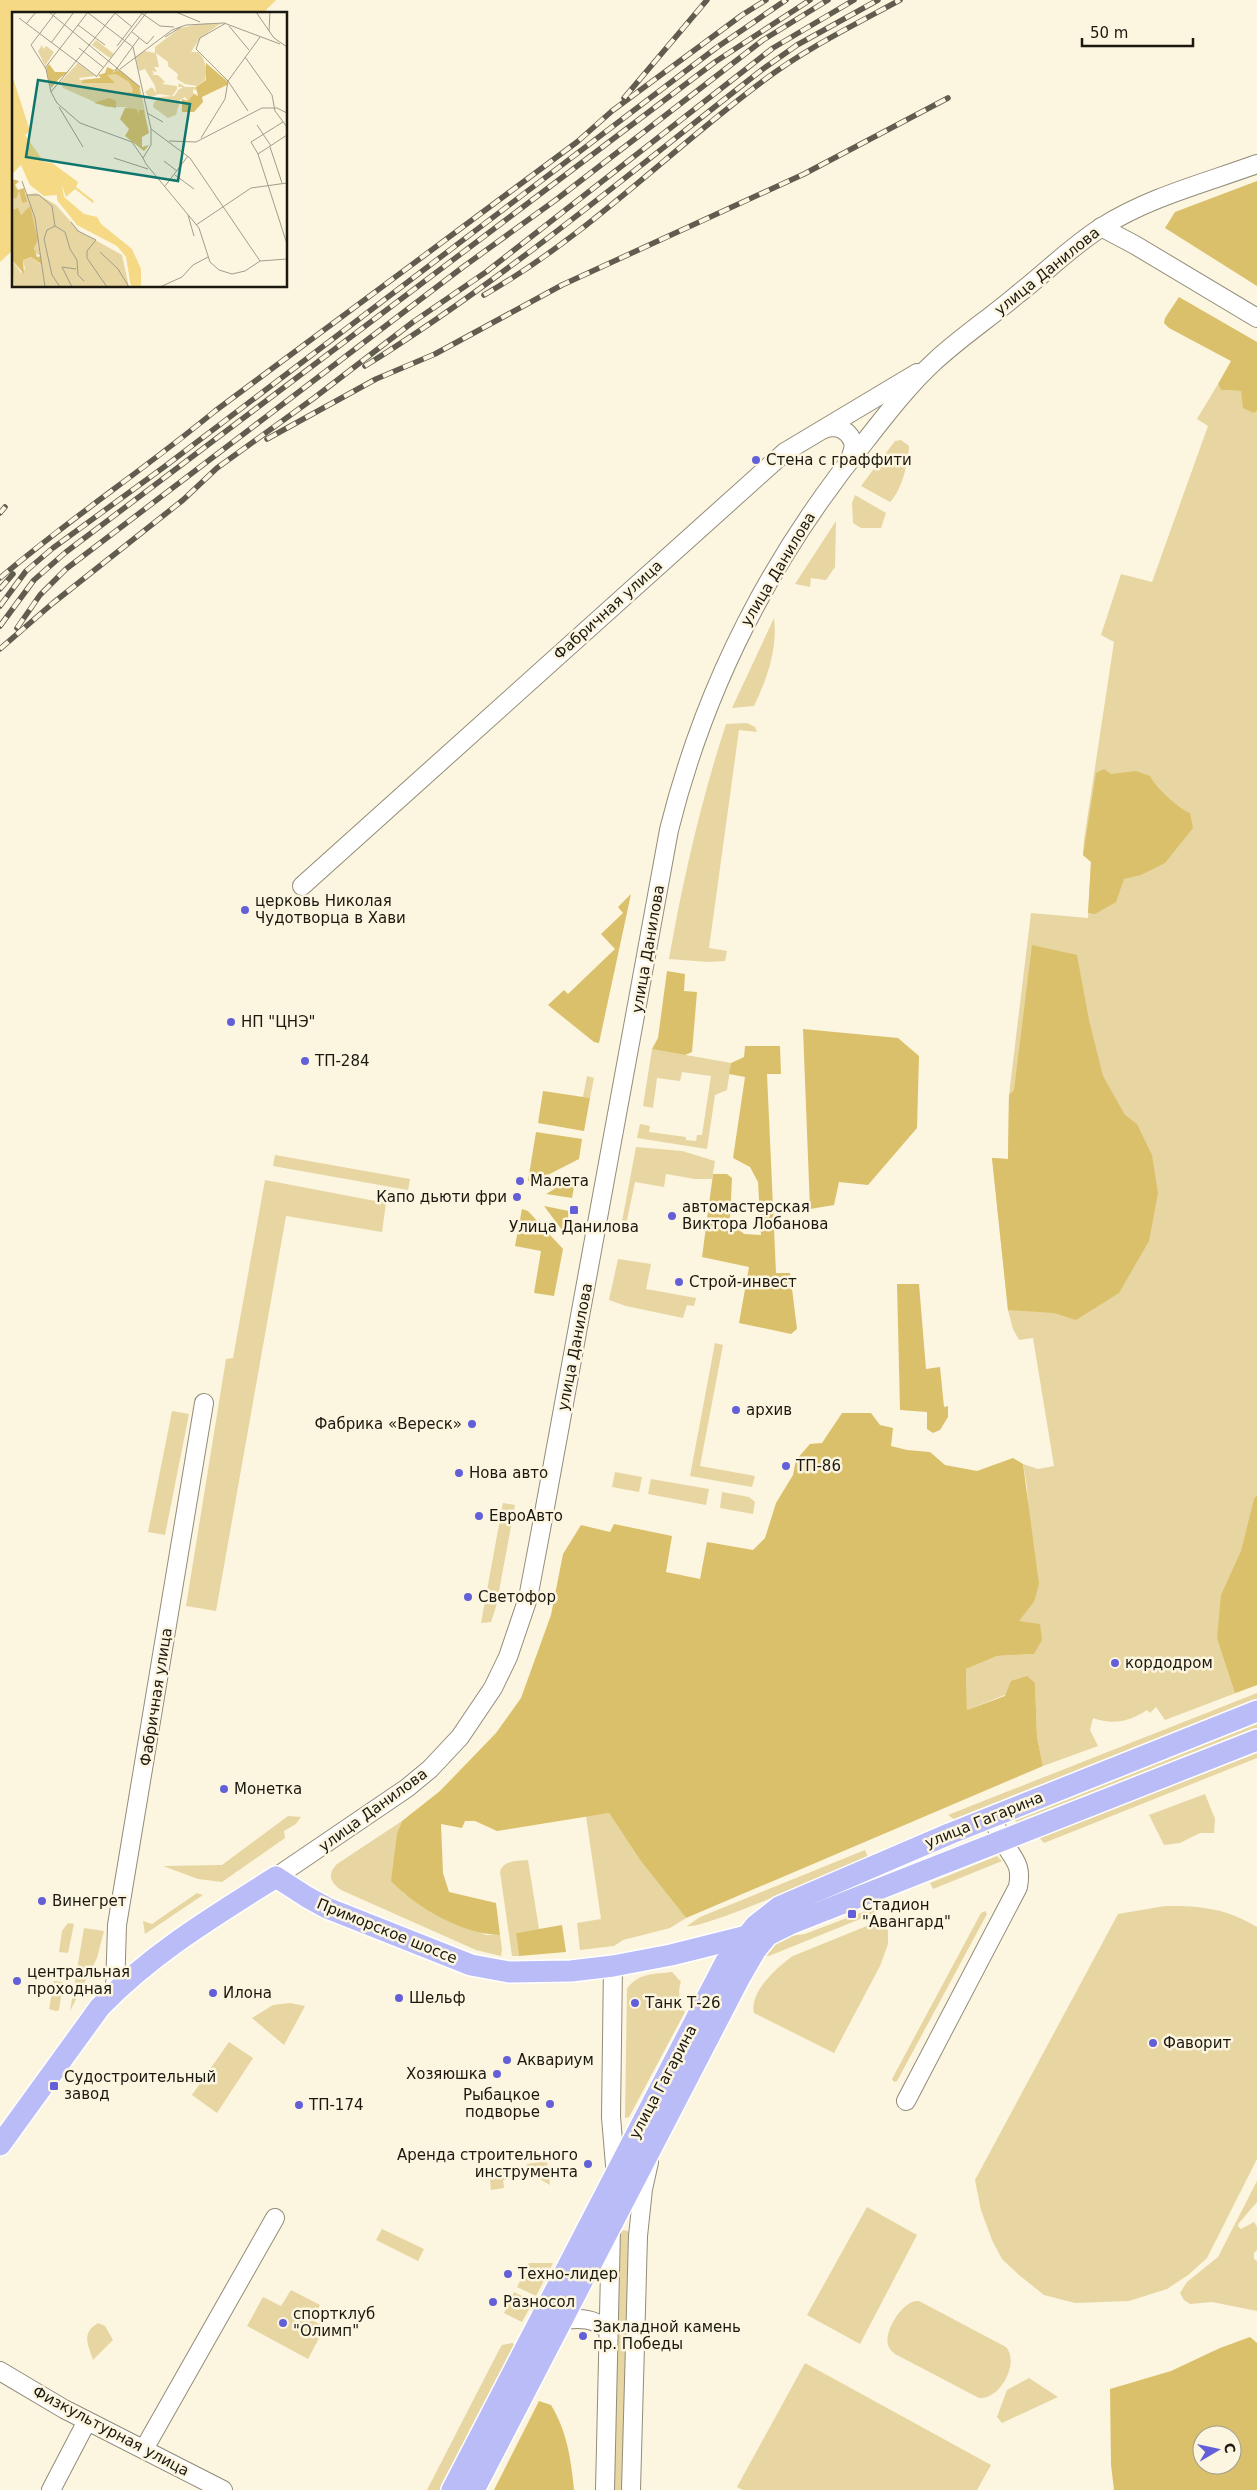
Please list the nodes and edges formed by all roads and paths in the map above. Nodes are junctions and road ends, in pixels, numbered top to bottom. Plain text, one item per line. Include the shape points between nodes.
1 (1257, 164) edge
2 (1101, 227) junction
3 (1257, 318) edge
4 (934, 362) junction
5 (824, 429) junction
6 (849, 460) junction
7 (302, 886) dead end
8 (204, 1403) dead end
9 (1257, 1711) edge
10 (1257, 1740) edge
11 (992, 1816) junction
12 (1003, 1841) junction
13 (276, 1877) junction
14 (747, 1934) junction
15 (768, 1935) junction
16 (613, 1966) junction
17 (115, 1991) junction
18 (906, 2101) dead end
19 (654, 2142) junction
20 (0, 2145) edge
21 (616, 2172) junction
22 (275, 2218) dead end
23 (611, 2227) junction
24 (587, 2230) junction
25 (638, 2234) junction
26 (563, 2320) junction
27 (608, 2330) junction
28 (0, 2371) edge
29 (87, 2421) junction
30 (144, 2449) junction
31 (51, 2490) edge
32 (222, 2490) edge
33 (452, 2490) edge
34 (474, 2490) edge
35 (605, 2490) edge
36 (632, 2490) edge

1 - 2 street, улица Данилова via 1151,202
2 - 3 street
2 - 4 street, улица Данилова
4 - 5 street, Фабричная улица
4 - 6 street, улица Данилова
5 - 6 street via 838,428 849,435 854,446
5 - 7 street, Фабричная улица via 785,452
6 - 13 street, улица Данилова via 807,520 748,618 708,705 683,777 662,867 615,1137 526,1606 508,1657 474,1717 430,1770
8 - 17 street, Фабричная улица via 117,1925
9 - 11 main road, улица Гагарина
10 - 12 main road, улица Гагарина
11 - 12 street
11 - 14 main road, улица Гагарина via 779,1908
12 - 15 main road, улица Гагарина via 833,1906
12 - 18 street via 1020,1873 1018,1887
13 - 16 main road, Приморское шоссе via 327,1908 472,1965 536,1973
13 - 17 main road via 187,1934
14 - 15 main road, Приморское шоссе
14 - 16 main road, Приморское шоссе via 671,1955
14 - 21 main road, улица Гагарина via 725,1963
15 - 19 main road, улица Гагарина via 740,1977
16 - 21 street via 611,2117
17 - 20 main road
19 - 23 main road, улица Гагарина
19 - 25 street via 643,2189
21 - 23 street
21 - 24 main road, улица Гагарина
22 - 30 street
23 - 24 street
23 - 25 street via 631,2225
23 - 26 main road, улица Гагарина
23 - 27 street
24 - 33 main road, улица Гагарина
25 - 36 street
26 - 27 street via 588,2318
26 - 34 main road, улица Гагарина
27 - 35 street
28 - 29 street, Физкультурная улица
29 - 30 street, Физкультурная улица
29 - 31 street
30 - 32 street, Физкультурная улица

